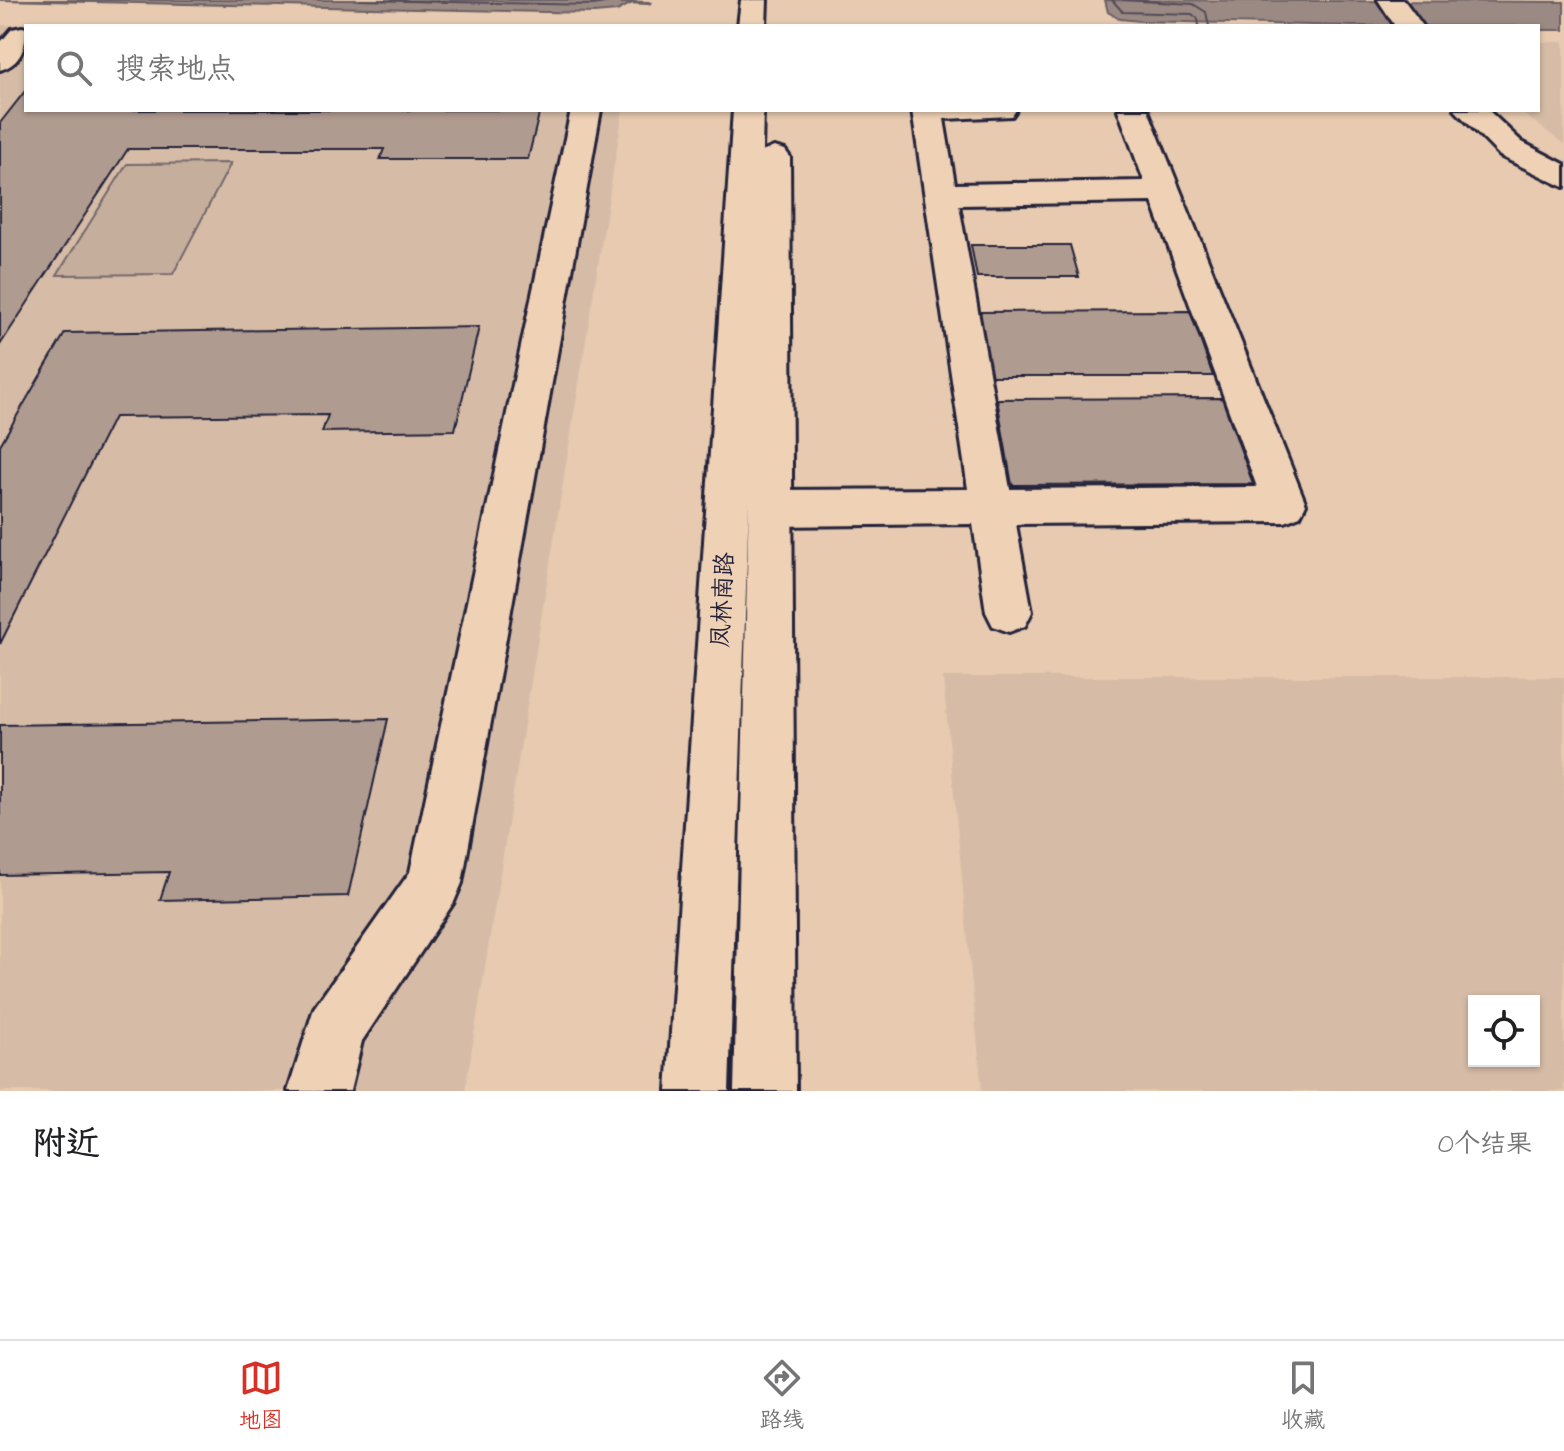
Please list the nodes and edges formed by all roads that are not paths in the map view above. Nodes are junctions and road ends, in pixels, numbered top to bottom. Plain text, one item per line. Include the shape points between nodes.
1 (754, 0) edge
2 (776, 0) edge
3 (1391, 0) edge
4 (752, 24) edge
5 (775, 24) edge
6 (1408, 24) edge
7 (16, 35) edge
8 (0, 61) edge
9 (586, 112) edge
10 (748, 112) edge
11 (775, 112) edge
12 (927, 112) edge
13 (1134, 112) edge
14 (1472, 112) edge
15 (1564, 177) edge
16 (1164, 191) junction
17 (941, 195) junction
18 (994, 506) junction
19 (771, 508) junction
20 (1009, 612) dead end
21 (319, 1091) edge
22 (698, 1091) edge
23 (765, 1091) edge

1 - 4 main road
2 - 5 main road
3 - 6 main road
7 - 8 main road
9 - 21 main road via 435,883 335,1029
10 - 22 main road, 凤林南路
11 - 19 main road, 凤林南路
12 - 17 main road
13 - 16 main road
14 - 15 main road via 1511,149
16 - 17 main road
16 - 18 main road via 1285,504
17 - 18 main road
18 - 19 main road
18 - 20 main road
19 - 23 main road, 凤林南路

